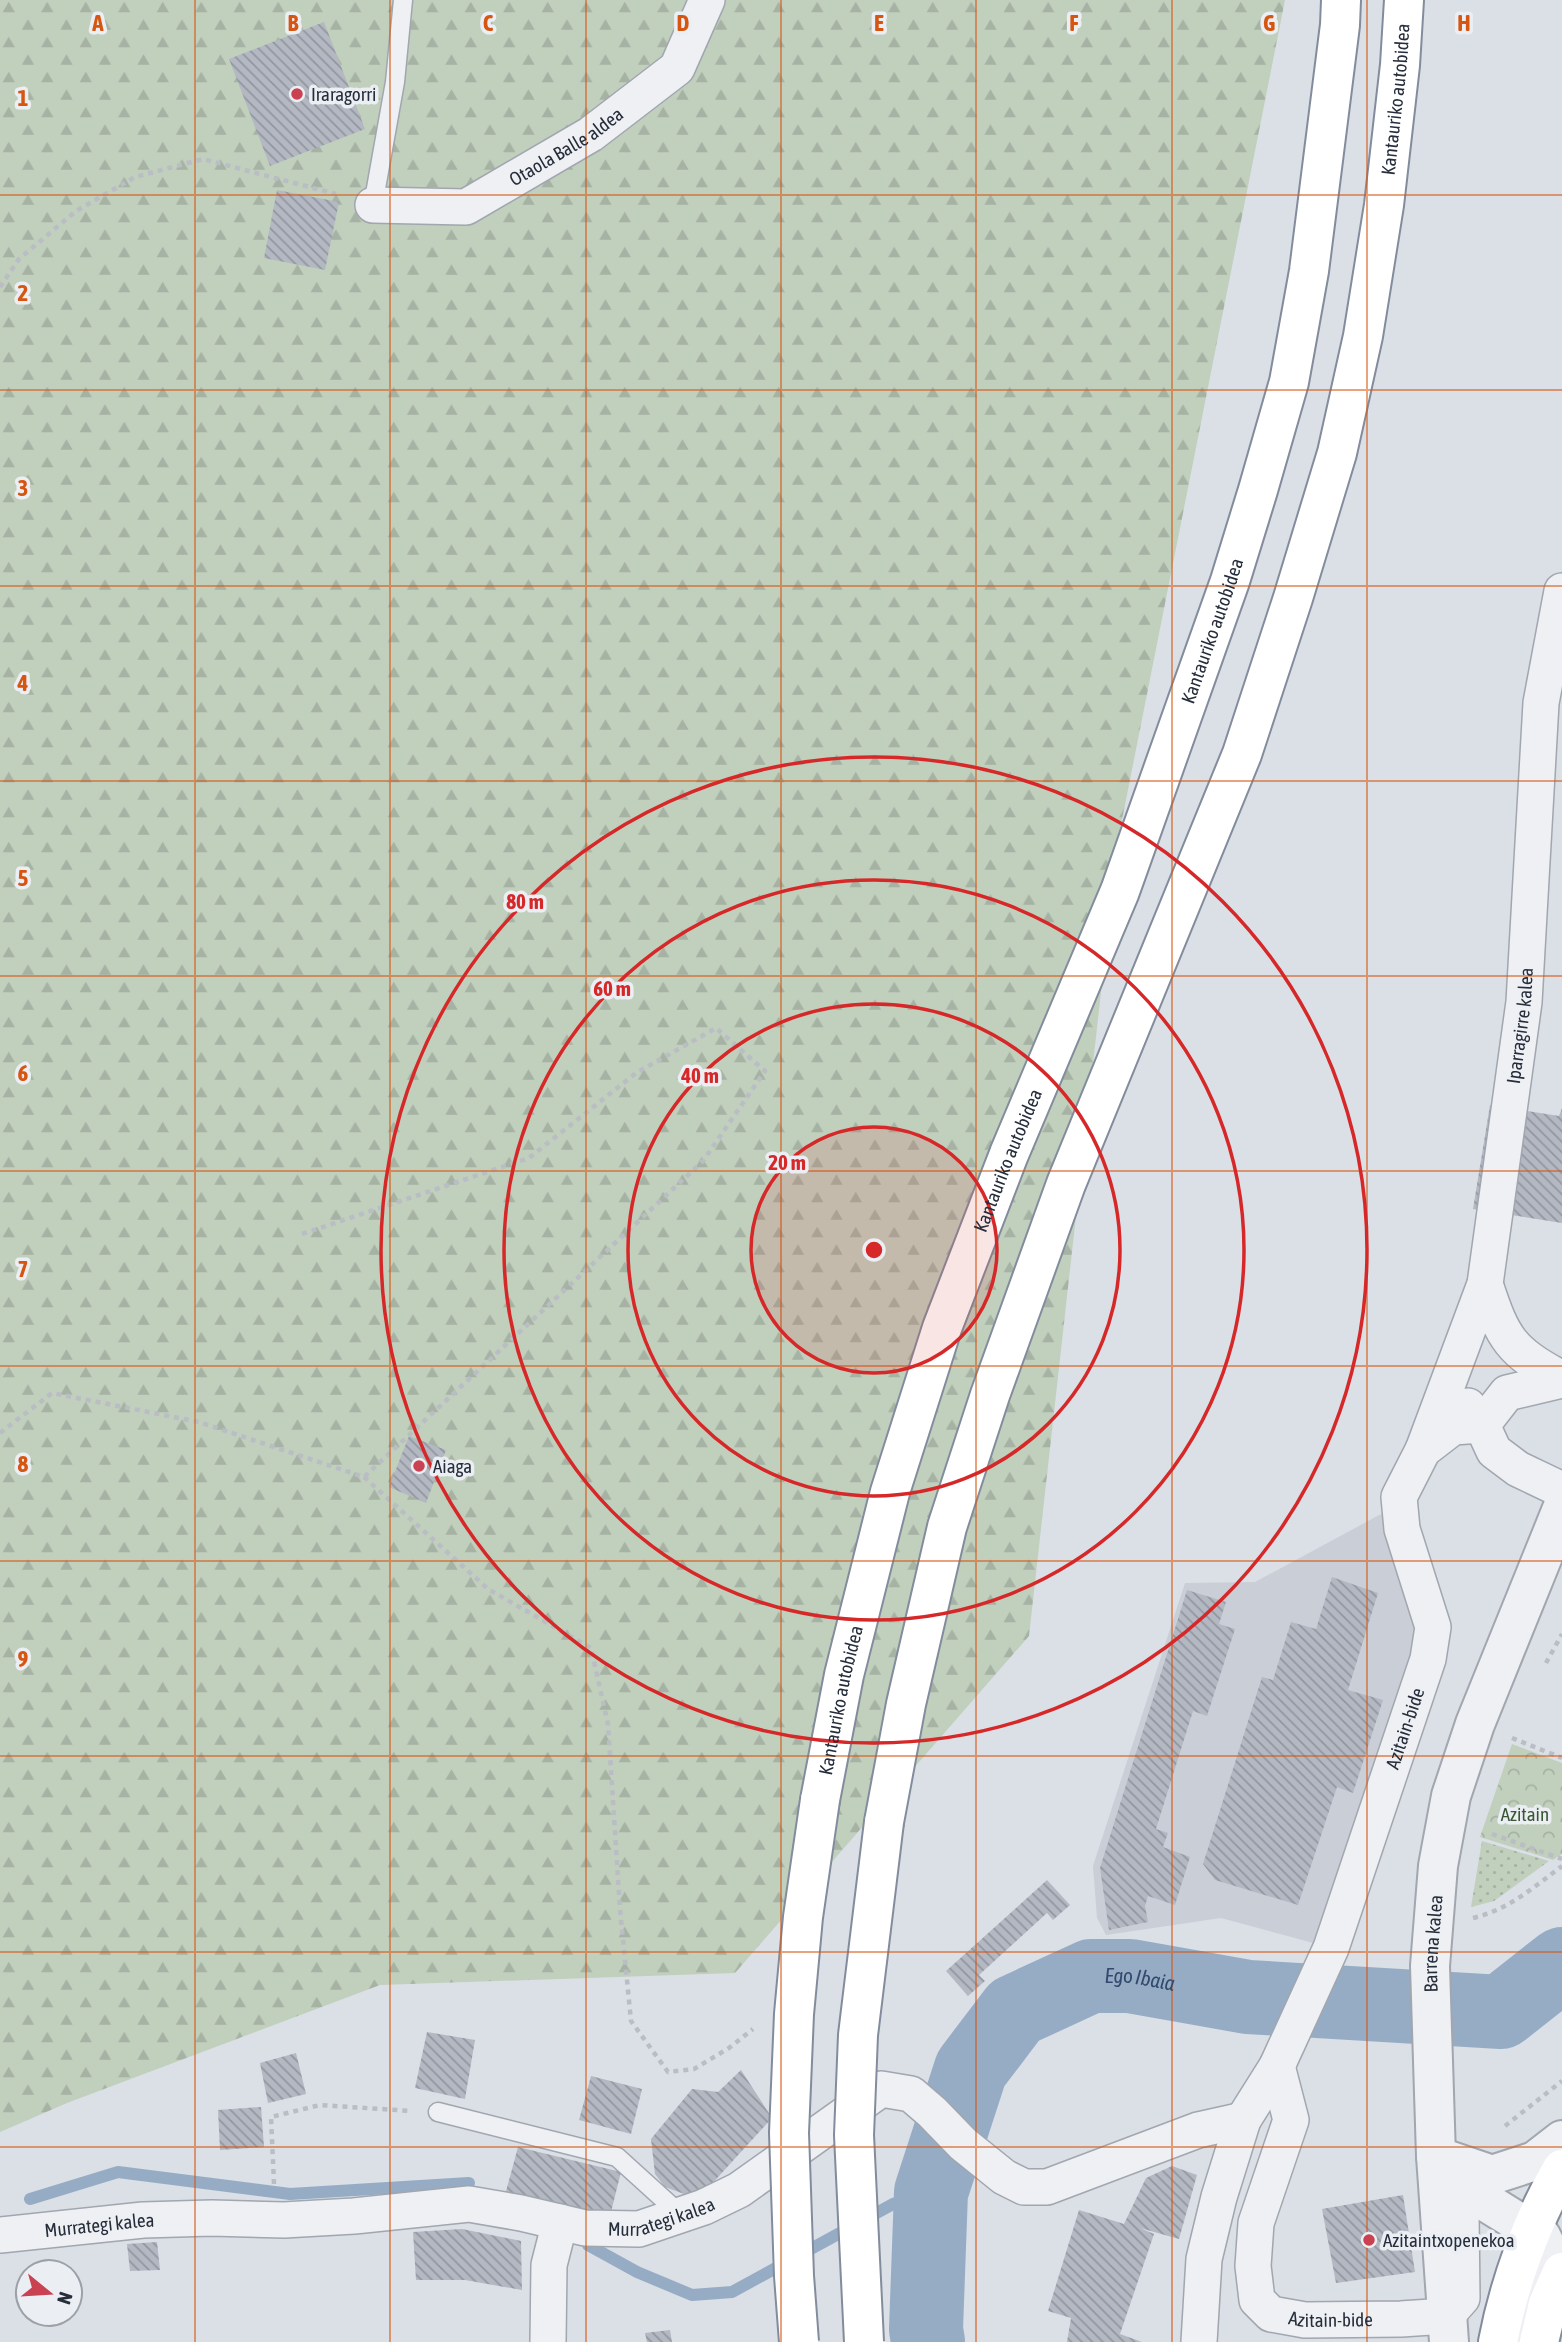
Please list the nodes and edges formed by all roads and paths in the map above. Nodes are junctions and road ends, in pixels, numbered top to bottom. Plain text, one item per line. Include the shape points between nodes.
1 (403, 0) edge
2 (707, 0) edge
3 (1341, 0) edge
4 (1404, 0) edge
5 (373, 205) junction
6 (0, 287) edge
7 (1562, 591) edge
8 (302, 1234) dead end
9 (1485, 1284) junction
10 (1498, 1323) junction
11 (1455, 1363) junction
12 (1562, 1380) edge
13 (1507, 1393) junction
14 (1482, 1425) junction
15 (0, 1433) edge
16 (1423, 1450) junction
17 (364, 1477) junction
18 (1562, 1490) edge
19 (1562, 1509) edge
20 (1505, 1735) dead end
21 (1562, 1758) edge
22 (1492, 1834) dead end
23 (1562, 1859) edge
24 (1562, 1866) edge
25 (1471, 1918) dead end
26 (755, 2028) dead end
27 (1277, 2066) junction
28 (1562, 2083) edge
29 (438, 2112) joint
30 (1243, 2120) junction
31 (1500, 2130) dead end
32 (1562, 2140) edge
33 (1436, 2156) junction
34 (1562, 2169) edge
35 (274, 2174) dead end
36 (1465, 2189) junction
37 (681, 2215) junction
38 (560, 2222) junction
39 (1533, 2231) junction
40 (0, 2235) edge
41 (1562, 2272) edge
42 (1448, 2329) edge
43 (1403, 2331) edge
44 (548, 2342) edge
45 (799, 2342) edge
46 (864, 2342) edge
47 (1199, 2342) edge
48 (1498, 2342) edge
49 (1518, 2342) edge
50 (1539, 2342) edge

1 - 5 lane via 395,82
2 - 5 street, Otaola Balle aldea via 677,68 591,134 466,207
3 - 45 highway, Kantauriko autobidea, bridge via 1309,271 1289,382 1258,490 1120,891 1009,1154 942,1328 890,1492 844,1675 820,1800 794,2014 789,2133
4 - 46 highway, Kantauriko autobidea, bridge via 1384,205 1363,336 1337,453 1242,754 1066,1184 985,1408 947,1527 906,1704 884,1822 858,2035 854,2135
5 - 6 path via 203,159 135,177 76,211 19,259
7 - 9 street, Iparragirre kalea via 1541,703 1524,1002
8 - 17 path via 529,1158 636,1073 716,1028 765,1071 703,1161
9 - 10 street
9 - 11 street, Iparragirre kalea
10 - 12 street via 1511,1344 1531,1362
10 - 13 street
11 - 14 street via 1466,1404
11 - 16 street, Iparragirre kalea
12 - 13 street
13 - 14 street
14 - 16 street, Azitain-bide via 1453,1427
14 - 18 street via 1494,1451 1518,1469
15 - 17 path via 52,1393 200,1422
16 - 27 street, Azitain-bide via 1399,1497 1405,1541 1433,1627 1428,1659 1331,1948
17 - 26 path via 488,1588 591,1648 608,1724 631,2021 648,2046 668,2072 694,2069
19 - 33 street, Barrena kalea via 1475,1724 1451,1796 1438,1866 1430,1966
20 - 21 path
22 - 23 path
24 - 25 path via 1511,1903
27 - 30 street, Azitain-bide
27 - 43 street, Azitain-bide via 1292,2120 1256,2223 1253,2266 1257,2300 1271,2314
28 - 31 path
29 - 35 path via 320,2105 271,2117
29 - 37 lane via 617,2157
30 - 37 street, Murrategi kalea via 1198,2130 1047,2187 1024,2186 1004,2177 963,2144 911,2094 881,2089 739,2190
30 - 47 street, Azitain-bide via 1204,2259
32 - 33 street via 1535,2161 1492,2175
33 - 36 street
33 - 42 street, Barrena kalea
34 - 39 highway
36 - 39 street
36 - 42 street via 1462,2298
37 - 38 street, Murrategi kalea via 639,2229 585,2228
38 - 40 street, Murrategi kalea via 469,2204 296,2219 143,2220
38 - 44 street via 549,2264
39 - 48 highway via 1506,2300
39 - 49 street via 1541,2236 1545,2253
41 - 50 highway
42 - 43 street, Azitain-bide

